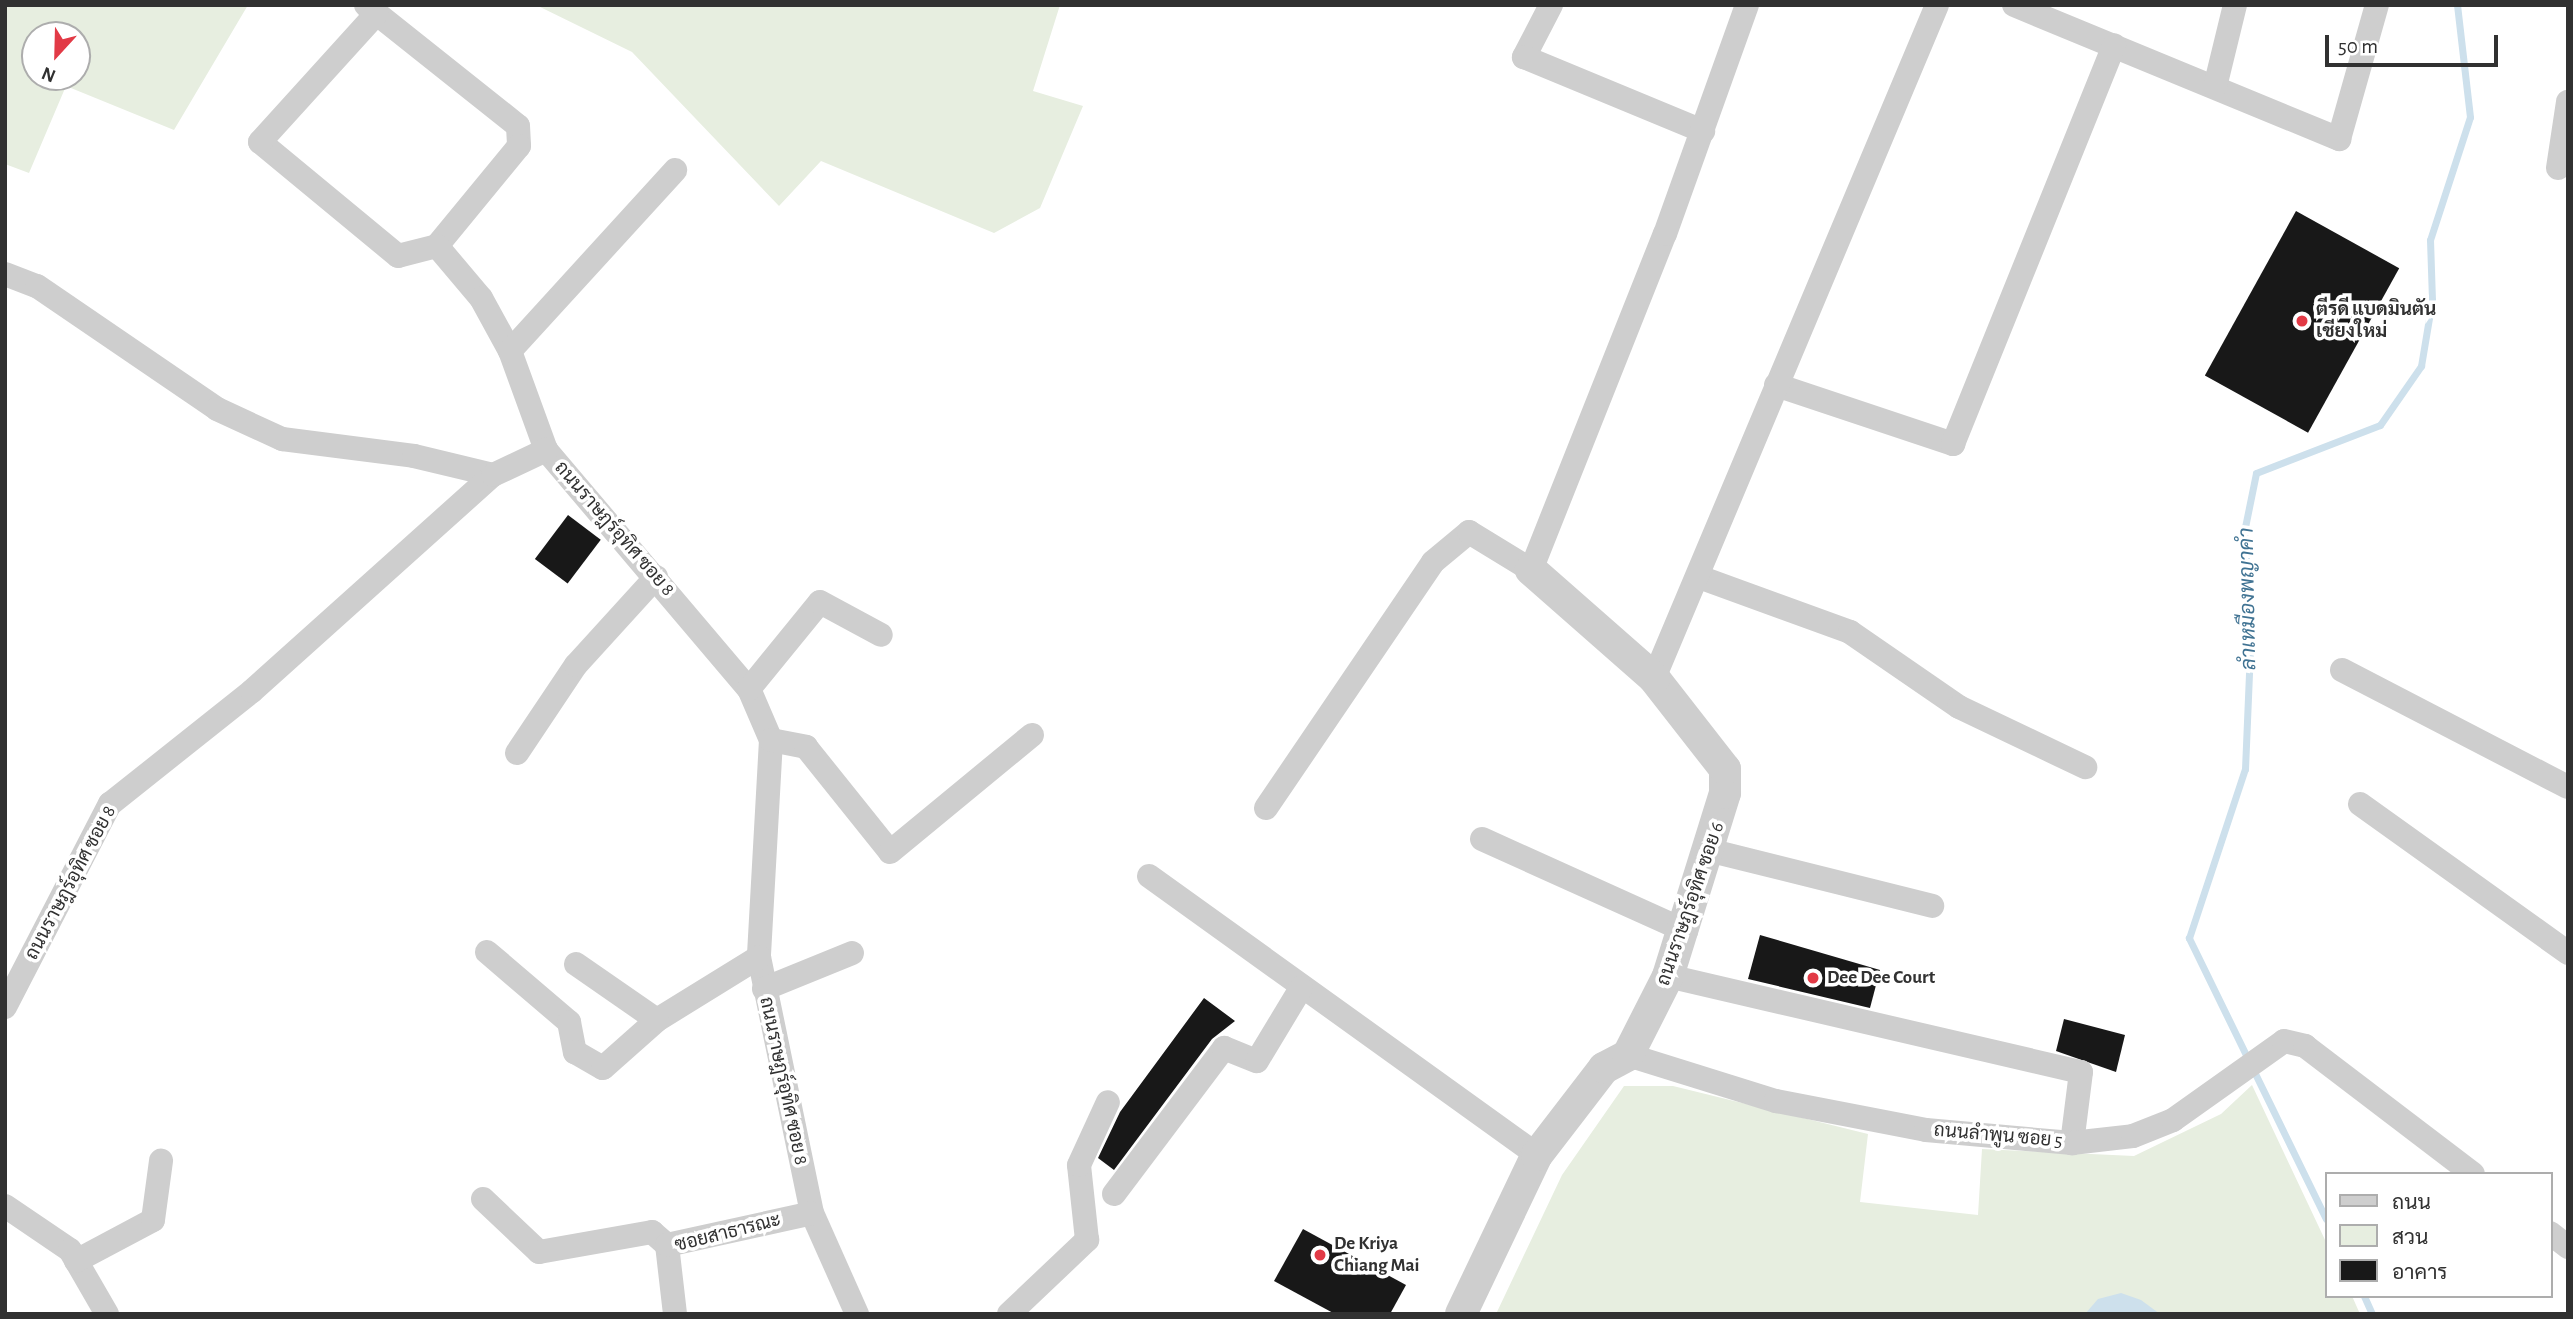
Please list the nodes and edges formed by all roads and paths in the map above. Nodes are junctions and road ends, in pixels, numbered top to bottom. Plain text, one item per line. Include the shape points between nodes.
1 (1551, 5) edge
2 (1747, 5) edge
3 (1937, 5) edge
4 (2014, 5) edge
5 (2235, 5) edge
6 (2377, 5) edge
7 (371, 10) edge
8 (2114, 45) junction
9 (2215, 87) junction
10 (2568, 102) edge
11 (1703, 131) junction
12 (2558, 168) dead end
13 (675, 170) dead end
14 (437, 246) junction
15 (5, 274) edge
16 (510, 351) junction
17 (1776, 385) junction
18 (546, 450) junction
19 (493, 475) junction
20 (1531, 570) junction
21 (656, 577) junction
22 (1699, 577) junction
23 (881, 635) dead end
24 (2342, 670) dead end
25 (1654, 678) junction
26 (749, 689) junction
27 (1032, 735) dead end
28 (771, 740) junction
29 (517, 753) dead end
30 (2085, 767) dead end
31 (2568, 787) edge
32 (2360, 804) dead end
33 (1266, 808) dead end
34 (1482, 839) dead end
35 (1712, 851) junction
36 (1149, 876) dead end
37 (1932, 906) dead end
38 (1686, 930) junction
39 (487, 952) dead end
40 (852, 953) dead end
41 (2568, 953) edge
42 (759, 957) junction
43 (576, 964) dead end
44 (1668, 976) junction
45 (1301, 988) junction
46 (764, 989) junction
47 (5, 1007) edge
48 (657, 1020) junction
49 (1628, 1055) junction
50 (1108, 1102) dead end
51 (2072, 1143) junction
52 (1537, 1155) junction
53 (161, 1161) dead end
54 (2470, 1172) edge
55 (1114, 1194) dead end
56 (483, 1199) dead end
57 (5, 1206) edge
58 (812, 1213) junction
59 (2552, 1235) edge
60 (667, 1245) junction
61 (2568, 1247) edge
62 (76, 1261) junction
63 (107, 1314) edge
64 (675, 1314) edge
65 (857, 1314) edge
66 (1009, 1314) edge
67 (1461, 1314) edge

1 - 11 street via 1524,57
2 - 11 street
3 - 17 street
4 - 8 street
5 - 9 street
6 - 9 street via 2339,139
7 - 14 street via 518,127 519,146
7 - 14 street via 260,142 398,256
8 - 9 street
8 - 17 street via 1952,444
10 - 12 street
11 - 20 street
13 - 16 street
14 - 16 street via 481,298
15 - 19 street via 37,286 217,409 282,439 414,456
16 - 18 street
17 - 22 street
18 - 19 street, ถนนราษฎร์อุทิศ ซอย 8
18 - 21 street, ถนนราษฎร์อุทิศ ซอย 8
19 - 47 street, ถนนราษฎร์อุทิศ ซอย 8 via 252,691 110,804
20 - 25 street
20 - 33 street via 1469,532 1433,562
21 - 26 street, ถนนราษฎร์อุทิศ ซอย 8
21 - 29 street via 576,665
22 - 25 street
22 - 30 street via 1850,632 1959,707
23 - 26 street via 820,602
24 - 31 street
25 - 35 street, ถนนราษฎร์อุทิศ ซอย 6 via 1725,769
26 - 28 street, ถนนราษฎร์อุทิศ ซอย 8
27 - 28 street via 890,852 806,747
28 - 42 street, ถนนราษฎร์อุทิศ ซอย 8
32 - 41 street
34 - 38 street
35 - 37 street
35 - 38 street, ถนนราษฎร์อุทิศ ซอย 6
36 - 45 street
38 - 44 street, ถนนราษฎร์อุทิศ ซอย 6
39 - 48 street via 569,1022 573,1048 596,1066 608,1065
40 - 46 street
42 - 46 street, ถนนราษฎร์อุทิศ ซอย 8
42 - 48 street
43 - 48 street
44 - 49 street, ถนนราษฎร์อุทิศ ซอย 6
44 - 51 street via 2081,1072
45 - 52 street
45 - 55 street via 1257,1061 1224,1048
46 - 58 street, ถนนราษฎร์อุทิศ ซอย 8
49 - 51 street, ถนนลำพูน ซอย 5 via 1713,1084 1843,1114 2010,1141
49 - 52 street, ถนนราษฎร์อุทิศ ซอย 6 via 1604,1068
50 - 66 street via 1079,1165 1087,1240
51 - 54 street, ถนนลำพูน ซอย 5 via 2133,1136 2173,1120 2274,1044 2305,1046
52 - 67 street, ถนนราษฎร์อุทิศ ซอย 6
53 - 62 street via 153,1220
56 - 60 street via 539,1252 652,1232
57 - 62 street via 40,1226
58 - 60 street, ซอยสาธารณะ
58 - 65 street, ถนนราษฎร์อุทิศ ซอย 8
59 - 61 street
60 - 64 street, ซอยสาธารณะ
62 - 63 street

